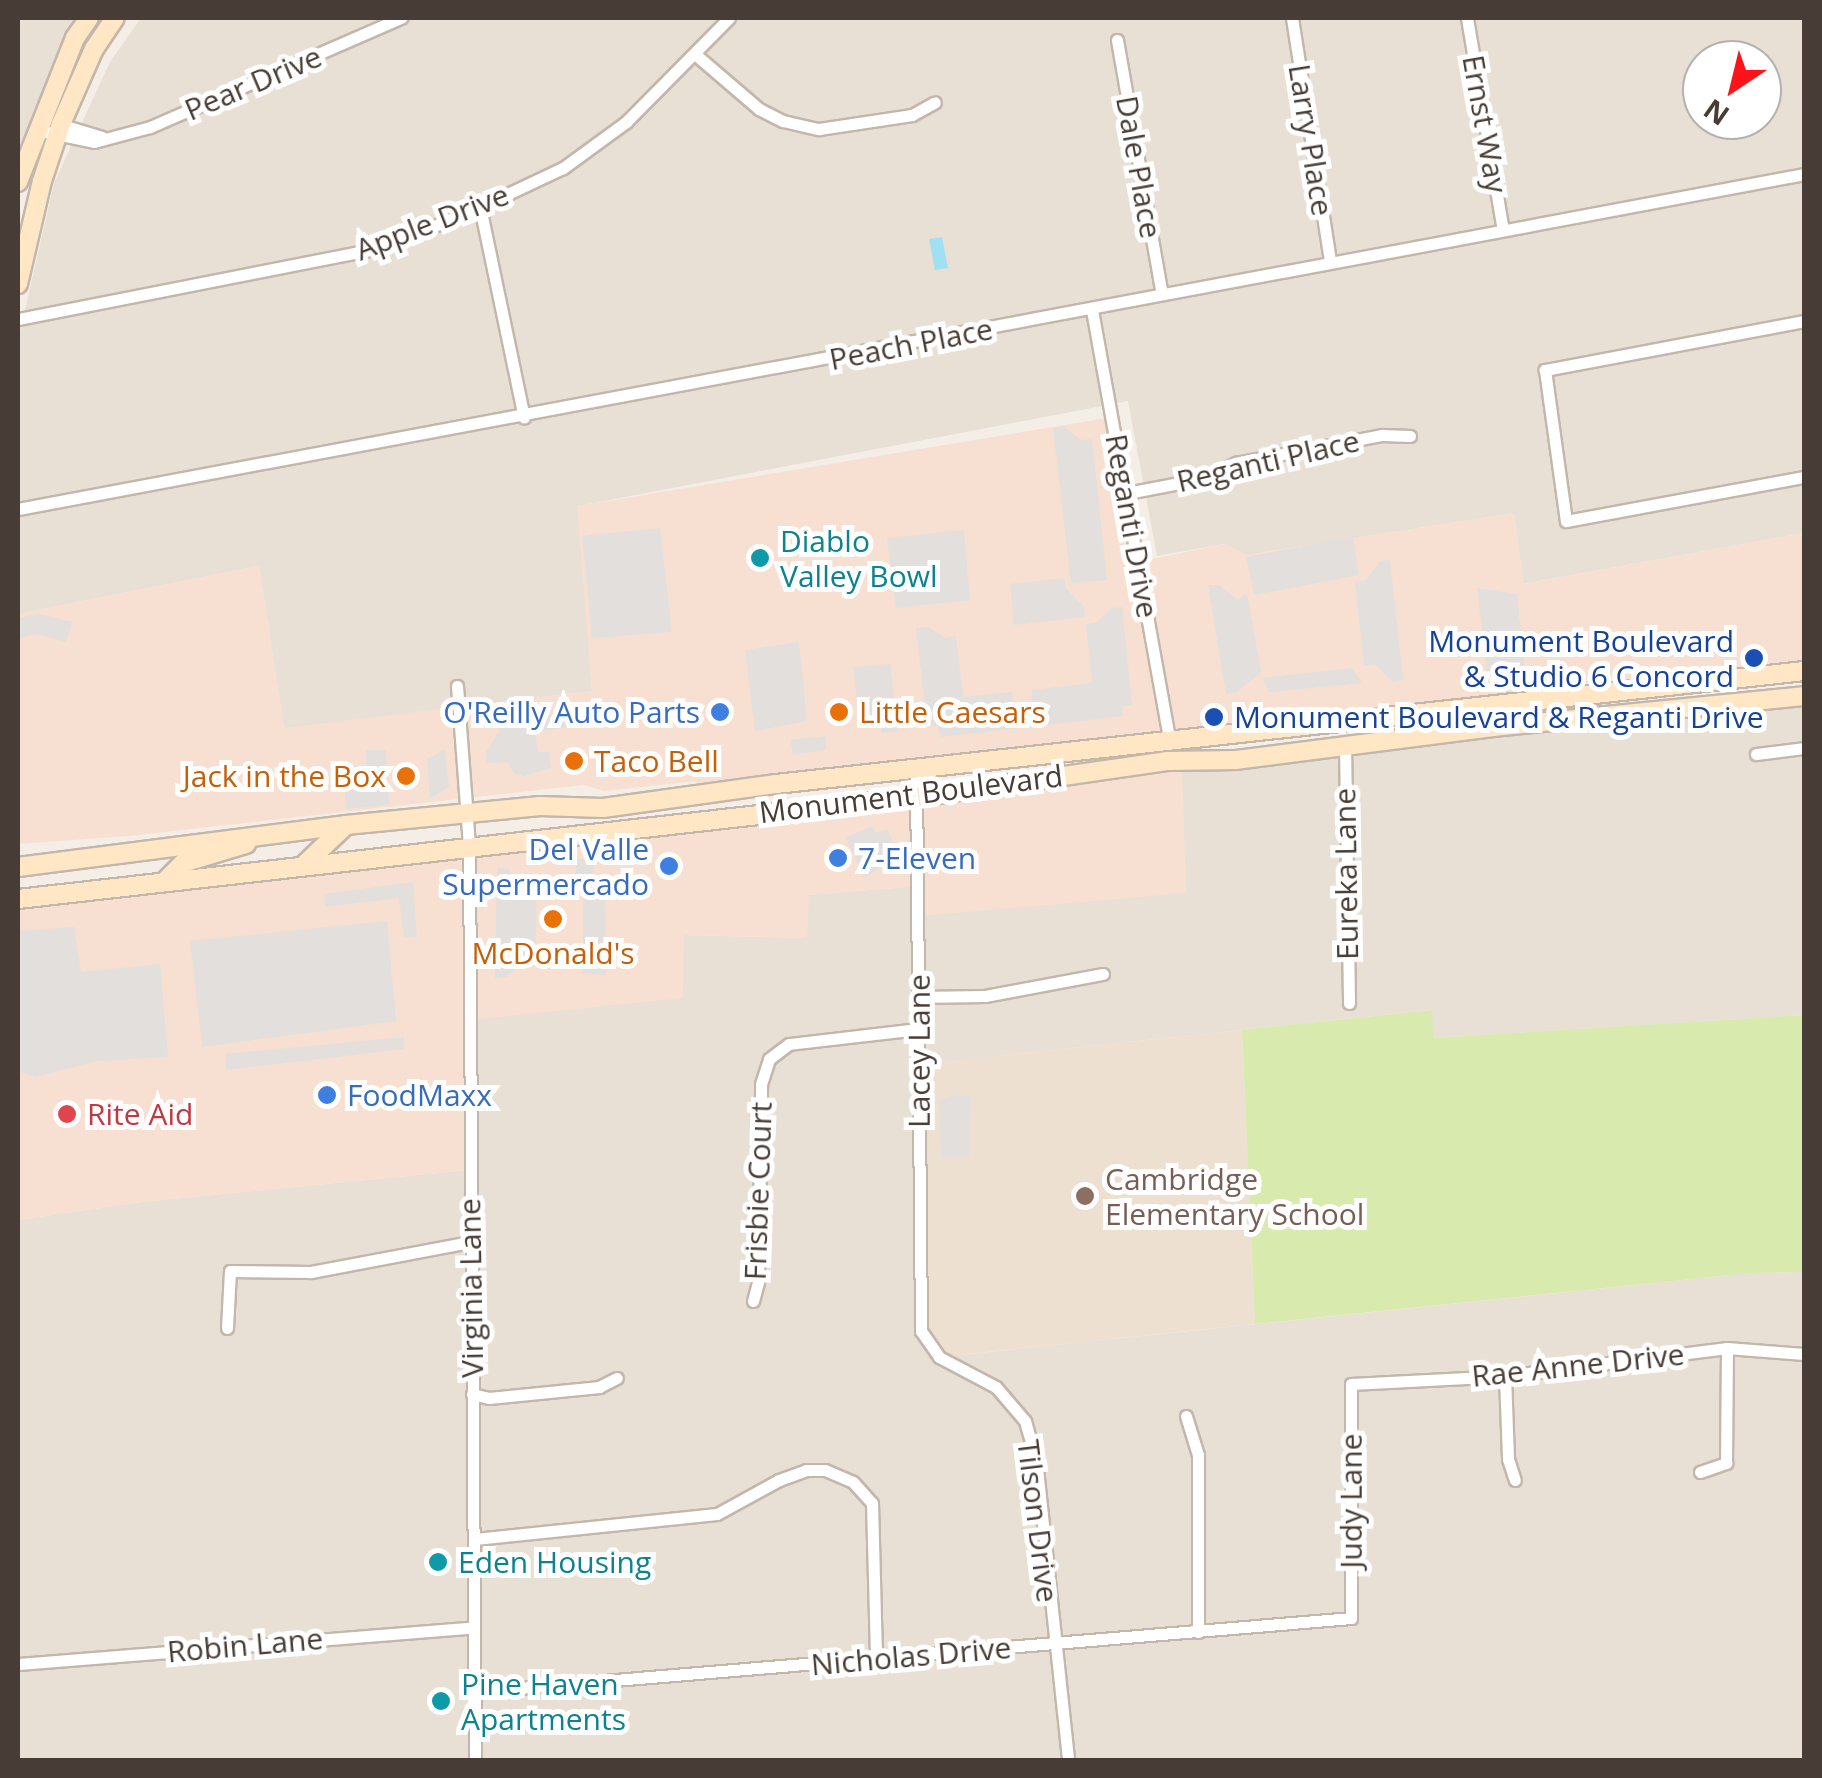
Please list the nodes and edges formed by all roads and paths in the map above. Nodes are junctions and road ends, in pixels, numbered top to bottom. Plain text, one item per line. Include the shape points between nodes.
1 (89, 18) edge
2 (115, 18) edge
3 (401, 18) edge
4 (729, 18) edge
5 (1292, 18) edge
6 (1467, 18) edge
7 (1116, 40) dead end
8 (696, 55) junction
9 (935, 102) dead end
10 (39, 124) junction
11 (60, 130) junction
12 (1804, 174) edge
13 (18, 182) edge
14 (480, 207) junction
15 (1503, 230) junction
16 (1330, 262) junction
17 (18, 284) edge
18 (1162, 294) junction
19 (1092, 310) junction
20 (18, 319) edge
21 (1804, 321) edge
22 (524, 417) junction
23 (1410, 436) dead end
24 (1804, 478) edge
25 (1127, 492) junction
26 (18, 510) edge
27 (1804, 671) edge
28 (457, 686) dead end
29 (1804, 696) edge
30 (1170, 742) junction
31 (1345, 745) junction
32 (1804, 748) edge
33 (1756, 754) dead end
34 (916, 770) junction
35 (918, 797) junction
36 (468, 815) junction
37 (346, 825) junction
38 (265, 835) junction
39 (469, 846) junction
40 (305, 864) junction
41 (18, 867) edge
42 (166, 880) junction
43 (18, 899) edge
44 (1102, 974) dead end
45 (917, 997) junction
46 (1348, 1003) dead end
47 (919, 1029) junction
48 (470, 1242) junction
49 (753, 1301) dead end
50 (227, 1328) dead end
51 (922, 1331) joint
52 (1726, 1348) junction
53 (1804, 1354) edge
54 (1505, 1376) junction
55 (617, 1378) dead end
56 (1351, 1384) joint
57 (472, 1394) junction
58 (1186, 1416) dead end
59 (1700, 1472) dead end
60 (1514, 1480) dead end
61 (475, 1539) junction
62 (1351, 1618) joint
63 (473, 1627) junction
64 (1198, 1632) junction
65 (1052, 1644) junction
66 (876, 1658) junction
67 (18, 1664) edge
68 (472, 1692) junction
69 (475, 1760) edge
70 (1068, 1760) edge

1 - 10 main road
2 - 11 main road via 94,48
3 - 11 street, Pear Drive via 150,127 94,142
4 - 8 street, Apple Drive
5 - 16 street, Larry Place
6 - 15 street, Ernst Way
7 - 18 street, Dale Place
8 - 9 street via 758,109 801,125 912,115
8 - 14 street, Apple Drive via 626,122 564,168
10 - 11 street, Pear Drive
10 - 13 main road
11 - 17 main road
12 - 15 street, Peach Place
14 - 20 street, Apple Drive via 381,248
14 - 22 street
15 - 16 street, Peach Place
16 - 18 street, Peach Place
18 - 19 street, Peach Place
19 - 22 street, Peach Place
19 - 25 street, Reganti Drive
21 - 24 street via 1545,370 1566,520
22 - 26 street, Peach Place
23 - 25 street, Reganti Place via 1382,435 1236,462 1206,478
25 - 30 street, Reganti Drive
27 - 30 main road, Monument Boulevard
28 - 36 street, Virginia Lane
29 - 31 main road, Monument Boulevard
30 - 34 main road, Monument Boulevard
31 - 35 main road, Monument Boulevard via 1236,760 1168,761
31 - 46 street, Eureka Lane
32 - 33 street
34 - 35 street, Lacey Lane
34 - 36 main road, Monument Boulevard via 602,808 540,806
35 - 39 main road, Monument Boulevard
35 - 45 street, Lacey Lane
36 - 37 main road, Monument Boulevard
36 - 39 street, Virginia Lane
37 - 38 main road, Monument Boulevard
37 - 40 main road
38 - 41 main road, Monument Boulevard
38 - 42 main road via 183,862
39 - 40 main road, Monument Boulevard
39 - 48 street, Virginia Lane
40 - 42 main road, Monument Boulevard
42 - 43 main road, Monument Boulevard
44 - 45 street via 985,996
45 - 47 street, Lacey Lane
47 - 49 street, Frisbie Court via 789,1044 770,1059 761,1084
47 - 51 street, Lacey Lane
48 - 50 street via 311,1272 230,1271
48 - 57 street, Virginia Lane
51 - 65 street, Tilson Drive via 940,1357 996,1387 1025,1421 1036,1459
52 - 53 street, Rae Anne Drive
52 - 54 street, Rae Anne Drive
52 - 59 street via 1726,1463
54 - 56 street, Rae Anne Drive
54 - 60 street
55 - 57 street via 598,1387
56 - 62 street, Judy Lane
57 - 61 street, Virginia Lane
58 - 64 street via 1198,1455
61 - 63 street, Virginia Lane
61 - 66 street via 717,1514 779,1480 826,1470 853,1482 872,1503
62 - 64 street, Nicholas Drive
63 - 67 street, Robin Lane
63 - 68 street, Virginia Lane
64 - 65 street, Nicholas Drive
65 - 66 street, Nicholas Drive
65 - 70 street, Tilson Drive
66 - 68 street, Nicholas Drive
68 - 69 street, Virginia Lane

